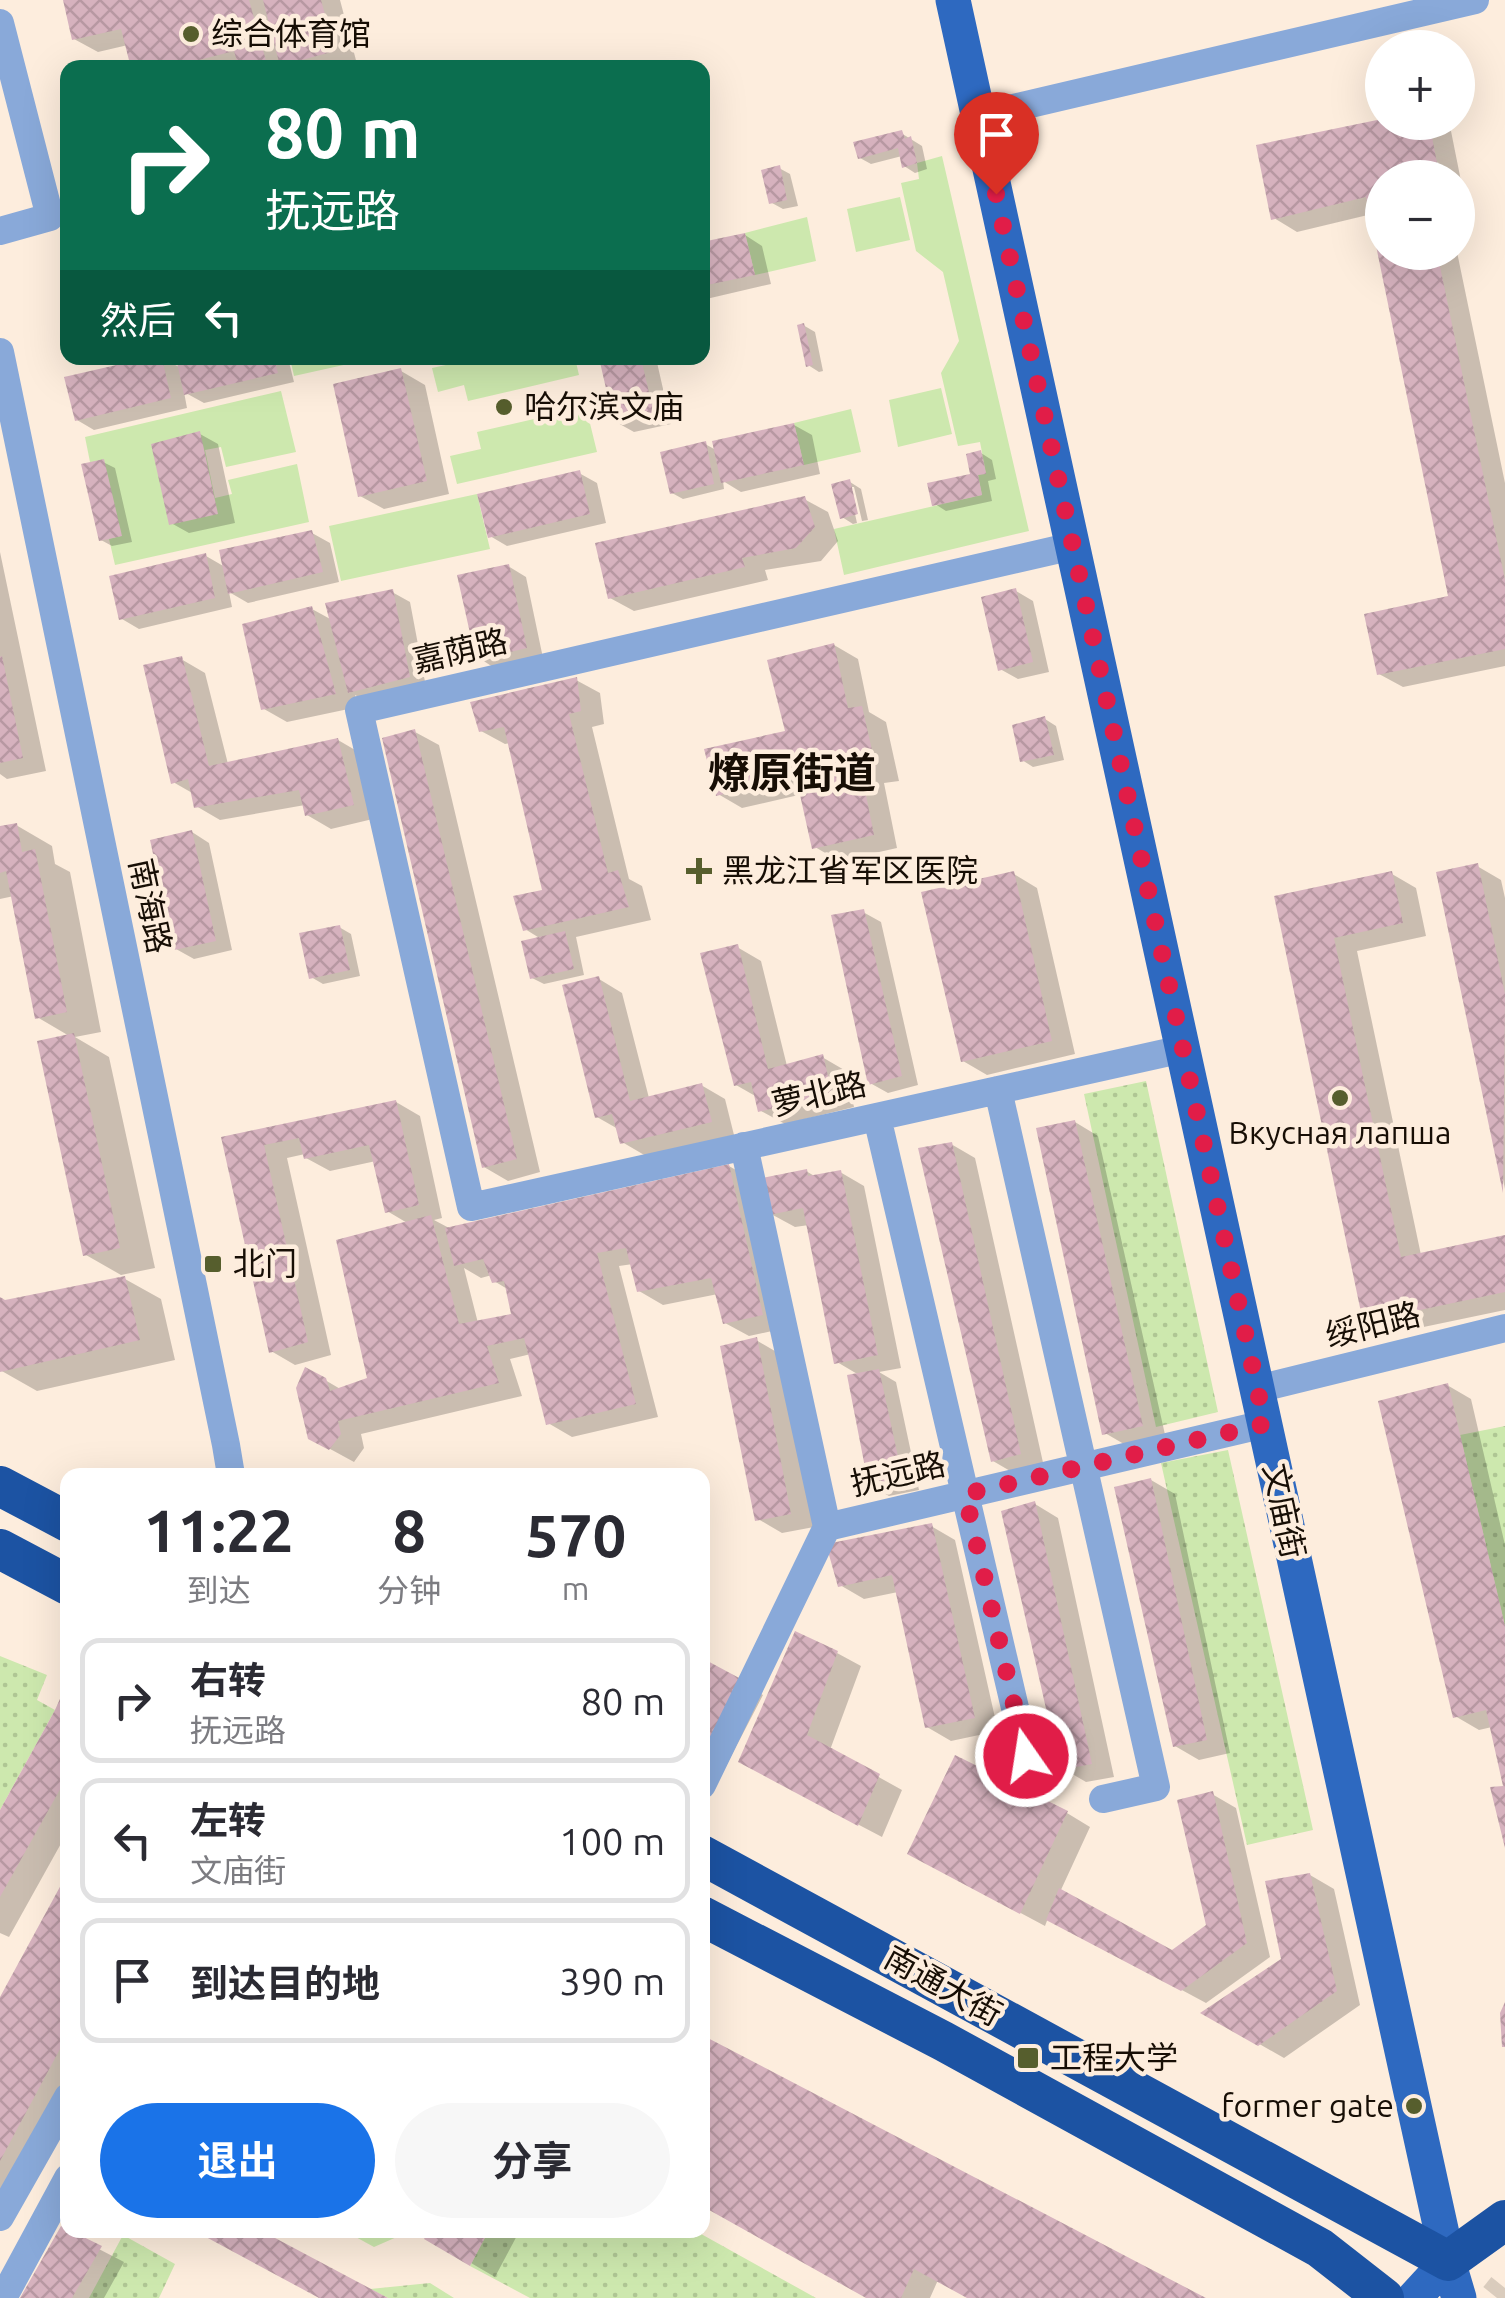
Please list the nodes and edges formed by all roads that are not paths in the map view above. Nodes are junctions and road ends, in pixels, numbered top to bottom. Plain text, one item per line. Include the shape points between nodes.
1 (954, 0) edge
2 (1475, 0) edge
3 (0, 24) edge
4 (979, 116) junction
5 (0, 231) edge
6 (0, 352) edge
7 (1073, 546) junction
8 (1182, 1048) junction
9 (998, 1090) junction
10 (877, 1116) junction
11 (744, 1146) junction
12 (472, 1207) joint
13 (1505, 1328) edge
14 (1257, 1389) junction
15 (1265, 1424) junction
16 (1083, 1467) junction
17 (229, 1468) edge
18 (0, 1486) edge
19 (965, 1494) junction
20 (60, 1518) edge
21 (827, 1526) junction
22 (0, 1550) edge
23 (60, 1581) edge
24 (1026, 1756) dead end
25 (710, 1768) edge
26 (1103, 1800) dead end
27 (710, 1860) edge
28 (710, 1920) edge
29 (60, 2111) edge
30 (60, 2193) edge
31 (0, 2217) edge
32 (1505, 2220) edge
33 (1453, 2279) edge
34 (3, 2298) edge
35 (1384, 2298) edge
36 (1414, 2298) edge
37 (1484, 2298) edge

1 - 4 main road, 文庙街
2 - 4 street
3 - 5 street via 50,216
4 - 7 main road, 文庙街
6 - 17 street, 南海路
7 - 8 main road, 文庙街
7 - 12 street, 嘉荫路 via 359,710
8 - 9 street, 萝北路
8 - 14 main road, 文庙街
9 - 10 street, 萝北路
9 - 16 street
10 - 11 street, 萝北路
10 - 19 street
11 - 12 street, 萝北路
11 - 21 street
13 - 14 street, 绥阳路
14 - 15 main road, 文庙街
15 - 16 street, 抚远路
15 - 33 main road, 文庙街
16 - 19 street, 抚远路
16 - 26 street via 1156,1788
18 - 20 highway
19 - 21 street, 抚远路
19 - 24 street
21 - 25 street, 抚远路
22 - 23 highway
27 - 33 highway, 南通大街
28 - 35 highway, 南通大街 via 1320,2248
29 - 31 street
30 - 34 street
32 - 33 highway
33 - 36 main road
33 - 37 main road

